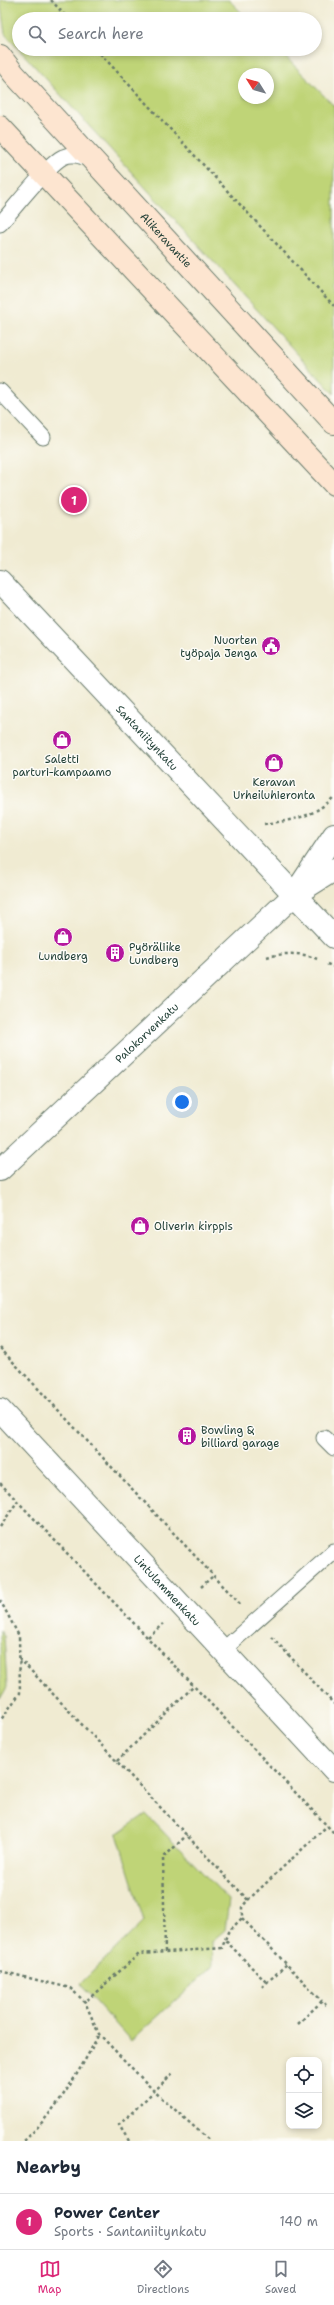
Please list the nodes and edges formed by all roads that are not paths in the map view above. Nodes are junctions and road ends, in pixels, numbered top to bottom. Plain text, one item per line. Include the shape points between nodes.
1 (0, 56) edge
2 (0, 127) edge
3 (97, 162) junction
4 (44, 175) junction
5 (0, 224) edge
6 (0, 391) edge
7 (334, 423) edge
8 (43, 437) dead end
9 (334, 484) edge
10 (0, 581) edge
11 (334, 835) edge
12 (334, 870) edge
13 (294, 895) junction
14 (334, 937) edge
15 (0, 1170) edge
16 (0, 1410) edge
17 (334, 1551) edge
18 (223, 1650) junction
19 (334, 1770) edge

1 - 3 main road, Alikeravantie
2 - 4 main road
3 - 4 lane via 76,154 63,157
3 - 7 main road, Alikeravantie
4 - 5 lane
4 - 9 main road
6 - 8 lane
10 - 13 street, Santaniitynkatu
11 - 13 street, Palokorvenkatu
12 - 13 street, Palokorvenkatu
13 - 14 street, Santaniitynkatu
13 - 15 street, Palokorvenkatu
16 - 18 street, Lintulammenkatu
17 - 18 lane
18 - 19 street, Lintulammenkatu

